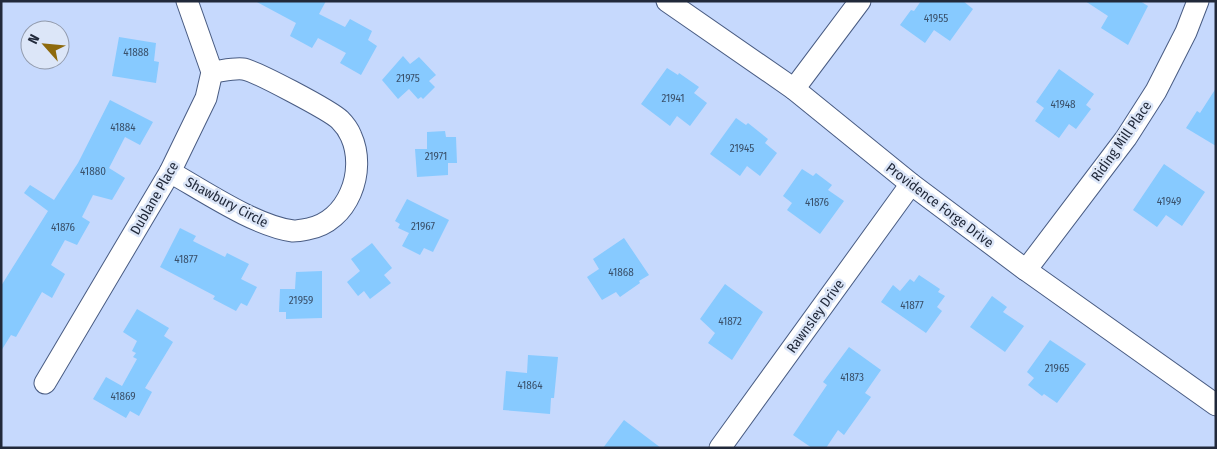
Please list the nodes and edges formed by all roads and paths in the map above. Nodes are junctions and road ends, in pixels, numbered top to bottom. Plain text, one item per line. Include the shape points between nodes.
1 (187, 1) edge
2 (667, 1) edge
3 (860, 1) edge
4 (1198, 1) edge
5 (212, 72) junction
6 (794, 89) junction
7 (170, 172) junction
8 (911, 184) junction
9 (1026, 270) junction
10 (45, 383) dead end
11 (1216, 405) edge
12 (720, 448) edge

1 - 5 street
2 - 6 street, Providence Forge Drive
3 - 6 street
4 - 9 street, Riding Mill Place via 1160,83 1126,138
5 - 7 street, Dublane Place via 206,98
5 - 7 street, Shawbury Circle via 244,69 340,120 351,135 358,159 354,185 343,206 331,219 318,227 295,231 270,226
6 - 8 street, Providence Forge Drive
7 - 10 street, Dublane Place
8 - 9 street, Providence Forge Drive
8 - 12 street, Rawnsley Drive
9 - 11 street, Providence Forge Drive

